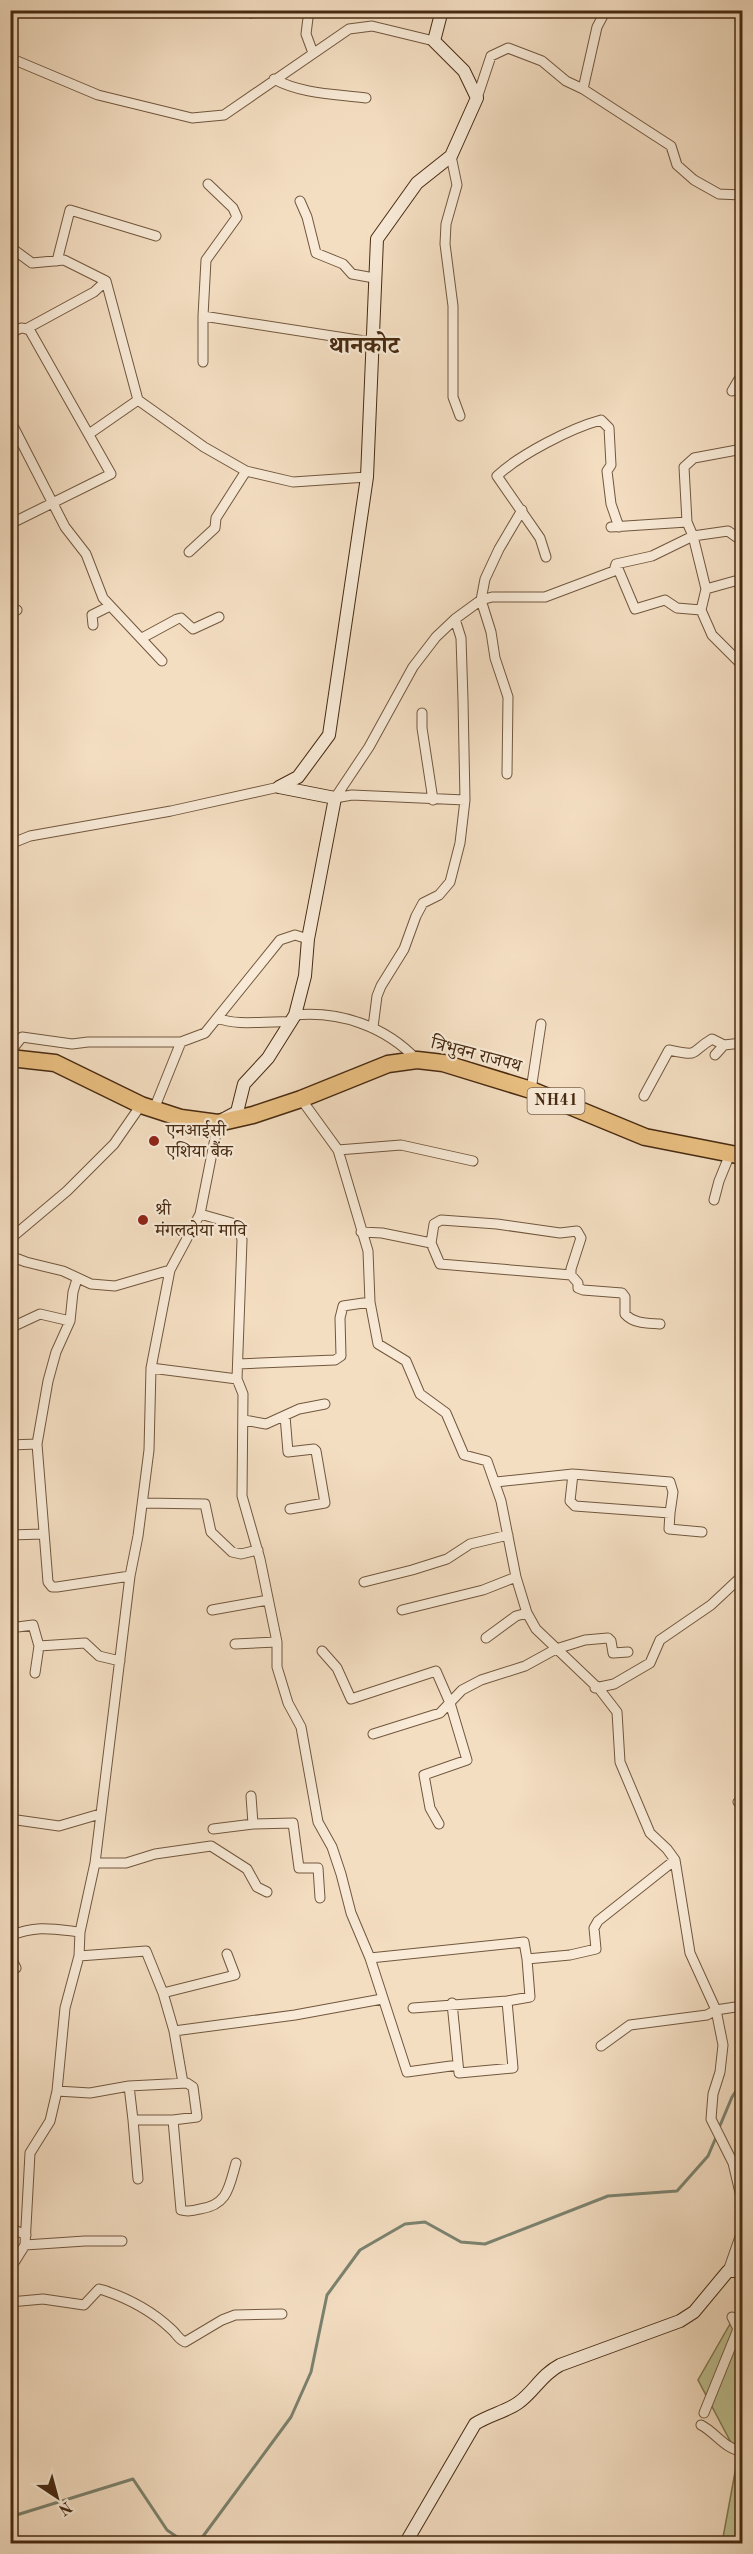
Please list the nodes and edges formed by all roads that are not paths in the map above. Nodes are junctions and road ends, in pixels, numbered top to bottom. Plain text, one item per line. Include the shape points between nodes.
1 (309, 10) edge
2 (442, 10) edge
3 (606, 10) edge
4 (434, 41) junction
5 (313, 53) junction
6 (10, 58) edge
7 (274, 79) junction
8 (583, 88) junction
9 (366, 98) dead end
10 (477, 98) junction
11 (450, 156) junction
12 (208, 184) dead end
13 (742, 195) edge
14 (300, 201) dead end
15 (156, 236) dead end
16 (10, 247) edge
17 (57, 261) junction
18 (374, 278) junction
19 (106, 281) junction
20 (203, 316) junction
21 (26, 329) junction
22 (10, 333) edge
23 (371, 342) junction
24 (203, 362) dead end
25 (742, 374) edge
26 (732, 391) dead end
27 (138, 400) junction
28 (460, 416) dead end
29 (10, 420) edge
30 (89, 435) junction
31 (737, 450) dead end
32 (246, 471) junction
33 (368, 477) junction
34 (55, 504) junction
35 (522, 510) junction
36 (687, 522) junction
37 (10, 524) edge
38 (693, 536) junction
39 (742, 541) edge
40 (10, 548) edge
41 (189, 552) dead end
42 (10, 553) edge
43 (546, 557) dead end
44 (616, 564) junction
45 (742, 580) edge
46 (706, 589) junction
47 (481, 600) junction
48 (110, 606) junction
49 (701, 609) junction
50 (219, 617) dead end
51 (455, 619) junction
52 (93, 625) dead end
53 (142, 638) junction
54 (162, 661) dead end
55 (742, 665) edge
56 (422, 712) dead end
57 (507, 774) dead end
58 (279, 787) junction
59 (335, 798) junction
60 (433, 800) junction
61 (465, 800) junction
62 (10, 844) edge
63 (308, 939) junction
64 (218, 1018) junction
65 (294, 1019) junction
66 (542, 1024) dead end
67 (373, 1027) junction
68 (742, 1027) edge
69 (742, 1041) edge
70 (181, 1042) junction
71 (724, 1045) junction
72 (10, 1052) edge
73 (715, 1055) dead end
74 (10, 1058) edge
75 (417, 1060) junction
76 (531, 1090) junction
77 (644, 1096) dead end
78 (301, 1099) junction
79 (147, 1107) junction
80 (218, 1123) junction
81 (338, 1150) junction
82 (736, 1155) edge
83 (473, 1161) dead end
84 (714, 1200) dead end
85 (200, 1214) junction
86 (361, 1232) junction
87 (10, 1239) edge
88 (431, 1243) junction
89 (10, 1256) edge
90 (170, 1270) junction
91 (571, 1275) junction
92 (78, 1279) junction
93 (370, 1302) junction
94 (70, 1321) junction
95 (660, 1324) dead end
96 (10, 1328) edge
97 (238, 1364) junction
98 (151, 1368) junction
99 (237, 1379) junction
100 (325, 1404) dead end
101 (285, 1416) junction
102 (243, 1420) junction
103 (37, 1444) junction
104 (10, 1445) edge
105 (573, 1474) junction
106 (496, 1482) junction
107 (143, 1503) junction
108 (290, 1509) dead end
109 (670, 1513) junction
110 (702, 1532) dead end
111 (43, 1534) junction
112 (10, 1535) edge
113 (508, 1535) junction
114 (258, 1550) junction
115 (130, 1576) junction
116 (516, 1576) junction
117 (742, 1576) edge
118 (364, 1582) dead end
119 (268, 1600) junction
120 (212, 1610) dead end
121 (402, 1610) dead end
122 (527, 1613) junction
123 (10, 1628) edge
124 (486, 1638) dead end
125 (277, 1642) junction
126 (235, 1644) dead end
127 (39, 1646) junction
128 (556, 1649) junction
129 (322, 1651) dead end
130 (628, 1652) dead end
131 (120, 1661) junction
132 (36, 1673) dead end
133 (595, 1688) junction
134 (450, 1703) junction
135 (373, 1734) dead end
136 (251, 1796) dead end
137 (100, 1814) junction
138 (10, 1819) edge
139 (253, 1824) junction
140 (439, 1824) dead end
141 (213, 1829) dead end
142 (675, 1860) junction
143 (95, 1863) junction
144 (267, 1892) dead end
145 (320, 1898) dead end
146 (80, 1932) junction
147 (10, 1936) edge
148 (227, 1954) dead end
149 (10, 1956) edge
150 (79, 1956) junction
151 (370, 1958) junction
152 (527, 1959) junction
153 (16, 1968) dead end
154 (163, 1993) junction
155 (382, 1999) junction
156 (507, 2001) junction
157 (453, 2003) junction
158 (742, 2006) edge
159 (413, 2008) dead end
160 (716, 2010) junction
161 (174, 2031) junction
162 (601, 2046) dead end
163 (458, 2065) junction
164 (183, 2083) junction
165 (129, 2086) junction
166 (57, 2091) junction
167 (133, 2120) junction
168 (173, 2120) junction
169 (236, 2163) dead end
170 (740, 2177) edge
171 (138, 2179) dead end
172 (742, 2201) edge
173 (10, 2228) edge
174 (742, 2232) edge
175 (26, 2235) junction
176 (122, 2241) dead end
177 (25, 2246) junction
178 (742, 2268) edge
179 (10, 2269) edge
180 (728, 2271) junction
181 (10, 2302) edge
182 (282, 2314) dead end
183 (732, 2317) dead end
184 (704, 2413) dead end
185 (701, 2425) dead end
186 (742, 2451) edge
187 (405, 2544) edge

1 - 5 street via 306,34
2 - 4 street
3 - 8 street via 597,27
4 - 5 street via 372,26 349,29
4 - 10 street via 464,71
5 - 7 street
6 - 7 street via 98,95 192,118 224,115
7 - 9 street via 322,94
8 - 10 street via 566,81 542,61 508,48 491,56
8 - 13 street via 671,146 678,165 694,180 719,194
10 - 11 street
11 - 18 street via 417,183 377,239
11 - 28 street via 457,185 446,224 445,244 453,306 453,397
12 - 20 street via 237,217 206,260
14 - 18 street via 316,253 344,264 352,274
15 - 17 street via 70,210
16 - 17 street via 32,263
17 - 19 street
18 - 23 street
19 - 21 street via 94,292
19 - 27 street
20 - 23 street
20 - 24 street
21 - 22 street
21 - 30 street
23 - 33 street
25 - 26 street
27 - 30 street
27 - 32 street via 204,447
29 - 34 street
30 - 34 street via 111,474
31 - 36 street via 693,458 684,467
32 - 33 street via 293,482
32 - 41 street via 216,518 215,528
33 - 58 street via 329,735 298,777
34 - 37 street
34 - 48 street via 65,526 86,554 103,598
35 - 36 street via 497,476 509,465 601,420 609,428 611,465 607,471 615,527
35 - 43 street via 540,538
35 - 47 street via 485,579
36 - 38 street
38 - 39 street via 728,531
38 - 44 street via 652,556
38 - 46 street
40 - 42 street
44 - 47 street via 614,571 545,597
44 - 49 street via 635,609 665,600 677,608
45 - 46 street
46 - 49 street
47 - 51 street
47 - 57 street via 508,697
48 - 52 street via 92,615
48 - 53 street
49 - 55 street via 712,635
50 - 53 street via 193,629 177,619
51 - 59 street via 413,667 369,747
51 - 61 street via 461,638
53 - 54 street
56 - 60 street
58 - 59 street
58 - 62 street via 30,836
59 - 60 street via 352,795
59 - 63 street
60 - 61 street
61 - 67 street via 450,882 439,895 423,903 416,916 404,949 377,996
63 - 64 street via 295,934 280,940
63 - 65 street via 305,976
64 - 65 street via 230,1023
64 - 70 street via 205,1033
65 - 67 street via 320,1013
65 - 80 street via 268,1058 244,1084 237,1112
66 - 76 street
67 - 75 street
68 - 69 street
69 - 71 street
70 - 72 street via 72,1044 22,1037
70 - 79 street
71 - 73 street
71 - 77 street via 712,1039 695,1053 669,1050
74 - 79 highway, NH41 via 55,1063
75 - 76 highway, त्रिभुवन राजपथ / NH41
75 - 78 highway, त्रिभुवन राजपथ / NH41 via 369,1070
76 - 82 highway, त्रिभुवन राजपथ / NH41 via 645,1137
78 - 80 highway, NH41
78 - 81 street
79 - 80 highway, NH41 via 181,1118
79 - 87 street via 68,1191
80 - 85 street
81 - 83 street via 401,1145
81 - 86 street
82 - 84 street via 718,1181
85 - 90 street
85 - 97 street via 239,1225 242,1240
86 - 88 street
86 - 93 street via 368,1251
88 - 91 street via 440,1264
88 - 91 street via 435,1224 441,1220 560,1233 577,1231 581,1238
89 - 92 street
90 - 92 street via 115,1286
90 - 98 street
91 - 95 street via 583,1290 622,1293 628,1318
92 - 94 street
93 - 97 street via 343,1306 341,1356 335,1360
93 - 106 street via 378,1344 406,1361 420,1394 446,1413 464,1455 488,1461
94 - 96 street via 40,1314
94 - 103 street via 48,1381
97 - 99 street
98 - 99 street
98 - 107 street
99 - 102 street via 243,1394
100 - 101 street
101 - 102 street via 266,1424
101 - 108 street via 288,1452 316,1451 325,1502
102 - 114 street via 242,1496
103 - 104 street
103 - 111 street
105 - 106 street
105 - 109 street via 670,1482
105 - 109 street via 570,1500 575,1506
106 - 113 street
107 - 114 street via 205,1504 211,1532 232,1552
107 - 115 street
109 - 110 street via 669,1529
111 - 112 street
111 - 115 street via 48,1582 52,1587
113 - 116 street
113 - 118 street via 470,1544 439,1562
114 - 119 street
115 - 131 street
116 - 121 street via 483,1590
116 - 122 street
117 - 133 street via 711,1605 660,1640 650,1663 614,1683
119 - 120 street
119 - 125 street
122 - 124 street via 516,1616
122 - 128 street via 536,1629
123 - 127 street via 33,1625
125 - 126 street
125 - 151 street via 277,1667 288,1703 301,1727 318,1822 332,1847 351,1913
127 - 131 street via 85,1644 99,1656
127 - 132 street
128 - 130 street via 608,1638 613,1653
128 - 133 street
128 - 134 street via 525,1666 481,1680 462,1690
129 - 134 street via 337,1668 351,1699 436,1671
131 - 137 street
133 - 142 street via 617,1712 620,1762 650,1833
134 - 135 street via 440,1713
134 - 140 street via 467,1760 424,1775 430,1808
136 - 139 street
137 - 138 street via 59,1826
137 - 143 street
139 - 141 street
139 - 145 street via 293,1823 299,1868 318,1868
142 - 152 street via 598,1921 594,1928 596,1949
142 - 160 street via 690,1953
143 - 144 street via 126,1863 155,1854 211,1846 247,1869 257,1887
143 - 146 street
146 - 147 street via 44,1928
146 - 150 street
148 - 154 street via 236,1978
149 - 153 street
150 - 154 street via 146,1951
150 - 166 street via 65,2008
151 - 152 street via 524,1942
151 - 155 street
152 - 156 street via 530,1997
154 - 161 street
155 - 161 street via 272,2019
155 - 163 street via 407,2072
156 - 157 street
156 - 163 street via 513,2068 459,2073
157 - 159 street
157 - 163 street
158 - 160 street
160 - 162 street via 707,2015 630,2025
160 - 170 street via 723,2045 711,2120
161 - 164 street
164 - 165 street
164 - 168 street via 193,2087 197,2117
165 - 166 street via 90,2093
165 - 167 street
166 - 175 street via 50,2121 30,2153
167 - 168 street
167 - 171 street
168 - 169 street via 181,2210 218,2204 230,2186
170 - 172 street
173 - 175 street
174 - 180 street
175 - 177 street
176 - 177 street
177 - 179 street
178 - 180 street
180 - 187 street via 694,2312 680,2321 546,2372 516,2404 475,2424
181 - 182 street via 43,2299 84,2305 99,2289 136,2303 185,2342 235,2315
183 - 184 street via 738,2329
185 - 186 street

